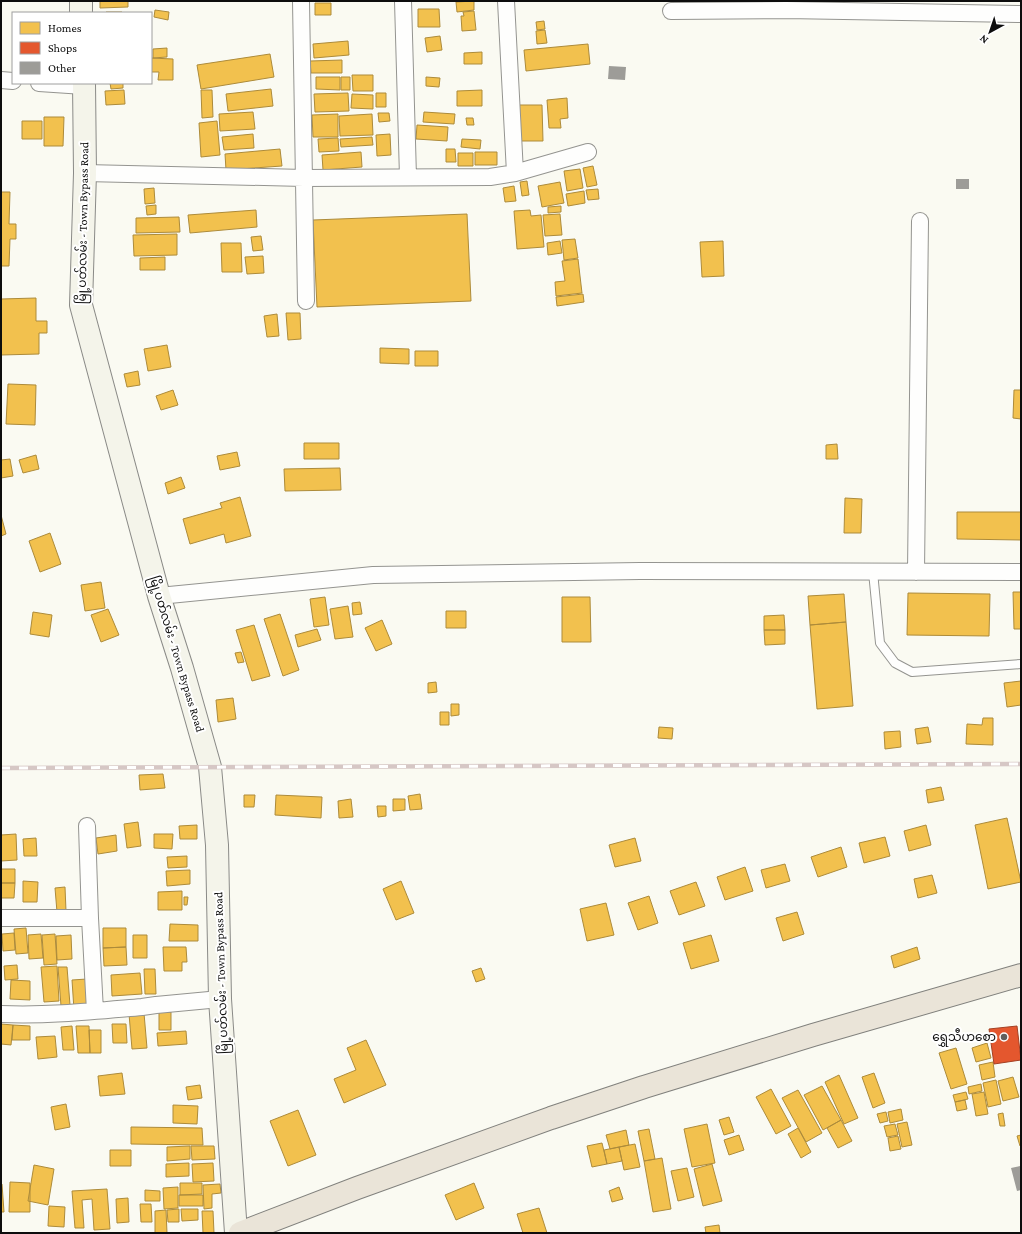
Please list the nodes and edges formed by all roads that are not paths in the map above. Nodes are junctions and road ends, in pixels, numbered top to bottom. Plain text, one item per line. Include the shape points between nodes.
1 (81, 1) edge
2 (301, 1) edge
3 (403, 1) edge
4 (506, 1) edge
5 (671, 11) dead end
6 (81, 12) edge
7 (1021, 14) edge
8 (1, 80) edge
9 (12, 81) edge
10 (62, 84) edge
11 (84, 85) edge
12 (588, 152) dead end
13 (85, 173) junction
14 (515, 173) junction
15 (408, 177) junction
16 (304, 178) junction
17 (920, 221) dead end
18 (306, 302) dead end
19 (873, 572) junction
20 (916, 572) junction
21 (1021, 572) edge
22 (159, 596) junction
23 (1021, 664) edge
24 (87, 826) dead end
25 (1, 918) edge
26 (90, 918) junction
27 (1021, 974) edge
28 (220, 999) junction
29 (95, 1011) junction
30 (1, 1014) edge
31 (236, 1233) edge
32 (240, 1233) edge

1 - 6 main road
2 - 16 street
3 - 15 street
4 - 14 street
5 - 7 street
8 - 9 street
10 - 11 street
11 - 13 main road, မြို့ပတ်လမ်း - Town Bypass Road
12 - 14 street
13 - 16 street
13 - 22 main road, မြို့ပတ်လမ်း - Town Bypass Road via 81,305
14 - 15 street via 490,177
15 - 16 street
16 - 18 street
17 - 20 street
19 - 20 street
19 - 22 street via 640,571 373,575
19 - 23 lane via 880,643 895,663 912,672
20 - 21 street
22 - 28 main road, မြို့ပတ်လမ်း - Town Bypass Road via 210,767 217,845
24 - 26 street
25 - 26 street
26 - 29 street
27 - 32 highway via 644,1087 357,1188
28 - 29 street
28 - 31 main road, မြို့ပတ်လမ်း - Town Bypass Road
29 - 30 street via 32,1016

